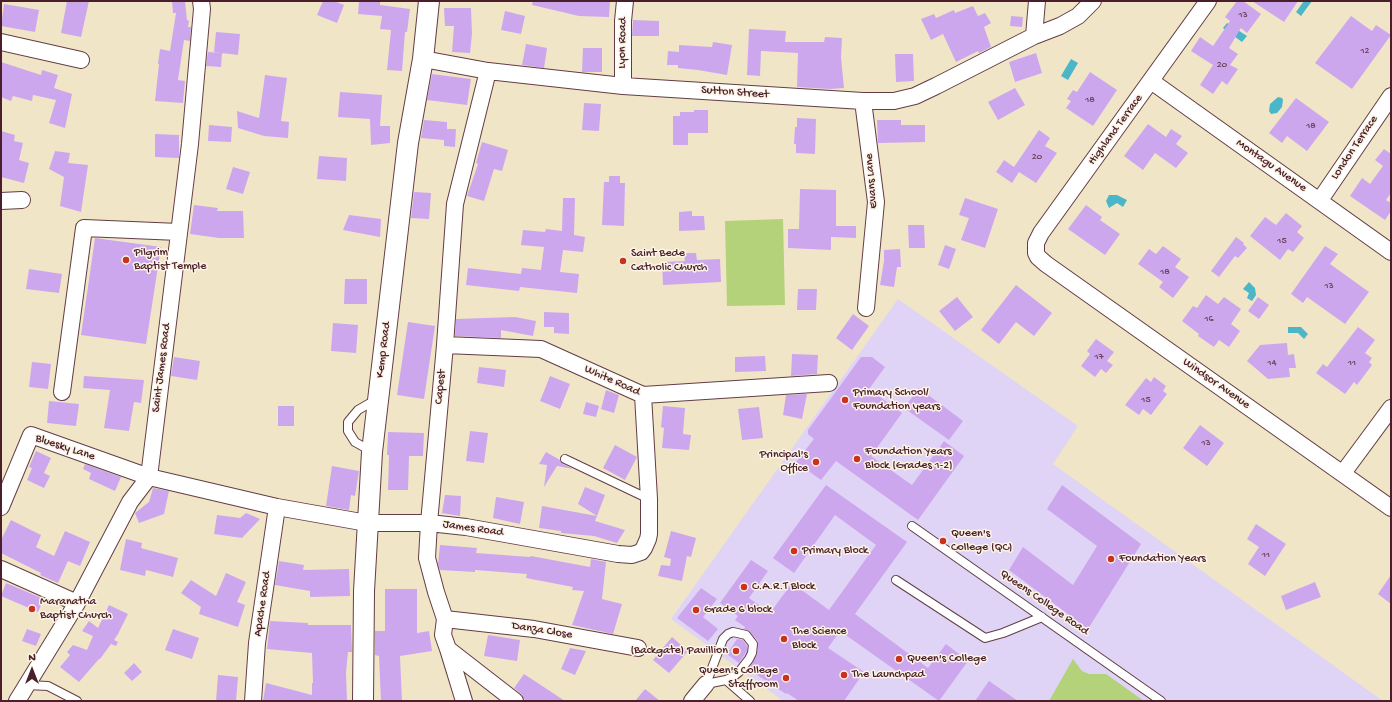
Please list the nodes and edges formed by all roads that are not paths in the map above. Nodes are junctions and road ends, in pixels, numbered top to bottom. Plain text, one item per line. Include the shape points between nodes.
1 (201, 1) edge
2 (428, 1) edge
3 (625, 1) edge
4 (1036, 1) edge
5 (1093, 1) edge
6 (1208, 1) edge
7 (1034, 36) junction
8 (1, 42) edge
9 (423, 59) junction
10 (81, 60) dead end
11 (488, 71) junction
12 (1151, 82) junction
13 (623, 86) junction
14 (1391, 96) edge
15 (863, 101) junction
16 (22, 200) dead end
17 (1320, 200) junction
18 (1, 201) edge
19 (179, 232) junction
20 (1391, 252) edge
21 (1042, 261) joint
22 (866, 308) dead end
23 (445, 345) junction
24 (829, 384) dead end
25 (62, 392) dead end
26 (642, 395) junction
27 (379, 398) junction
28 (1391, 408) edge
29 (372, 452) junction
30 (565, 458) dead end
31 (1343, 473) junction
32 (149, 477) junction
33 (649, 499) junction
34 (1, 506) edge
35 (277, 507) junction
36 (1391, 508) edge
37 (367, 523) junction
38 (429, 523) junction
39 (912, 526) dead end
40 (1, 569) edge
41 (896, 580) dead end
42 (77, 604) junction
43 (1042, 617) junction
44 (445, 619) junction
45 (448, 648) junction
46 (638, 648) dead end
47 (726, 680) junction
48 (706, 684) junction
49 (27, 686) junction
50 (17, 701) edge
51 (77, 701) edge
52 (253, 701) edge
53 (363, 701) edge
54 (464, 701) edge
55 (515, 701) edge
56 (692, 701) edge
57 (750, 701) edge
58 (1161, 701) edge

1 - 19 street, Saint James Road via 190,144
2 - 9 street, Kemp Road
3 - 13 street, Lyon Road
4 - 7 street
5 - 7 street, Sutton Street via 1078,16
6 - 12 street, Highland Terrace
7 - 15 street, Sutton Street via 915,96 894,101
8 - 10 street
9 - 11 street, Sutton Street
9 - 27 street, Kemp Road via 408,143
11 - 13 street, Sutton Street
11 - 23 street, Capest via 455,204
12 - 17 street, Montagu Avenue
12 - 21 street, Highland Terrace via 1038,238 1035,250
13 - 15 street, Sutton Street
14 - 17 street, London Terrace
15 - 22 street, Evans Lane via 876,202
16 - 18 street
17 - 20 street, Montagu Avenue
19 - 25 street via 84,228
19 - 32 street, Saint James Road
21 - 31 street, Windsor Avenue
23 - 26 street, White Road via 541,349
23 - 38 street, Capest
24 - 26 street, White Road
26 - 33 street, James Road
27 - 29 street, Kemp Road
27 - 29 lane via 358,410 348,422 348,430 355,442
28 - 31 street
29 - 37 street, Kemp Road
30 - 33 lane
31 - 36 street, Windsor Avenue
32 - 34 street, Bluesky Lane via 31,436
32 - 35 street, James Road
32 - 42 street via 130,502
33 - 38 street, James Road via 648,539 641,552 632,555
35 - 37 street, James Road
35 - 52 street, Apache Road via 257,643
37 - 38 street, James Road
37 - 53 street, Kemp Road
38 - 44 street, Capest via 427,558
39 - 43 lane, Queens College Road
40 - 42 street
41 - 43 lane via 985,638
42 - 49 street
43 - 58 lane, Queens College Road
44 - 45 street, Capest via 443,635
44 - 46 street, Danza Close via 534,629
45 - 54 street, Capest
45 - 55 street
47 - 48 lane
47 - 48 lane via 739,672 752,653 752,644 746,635 740,632 733,632 722,639
47 - 57 lane
48 - 56 street
49 - 50 street
49 - 51 lane via 48,686

